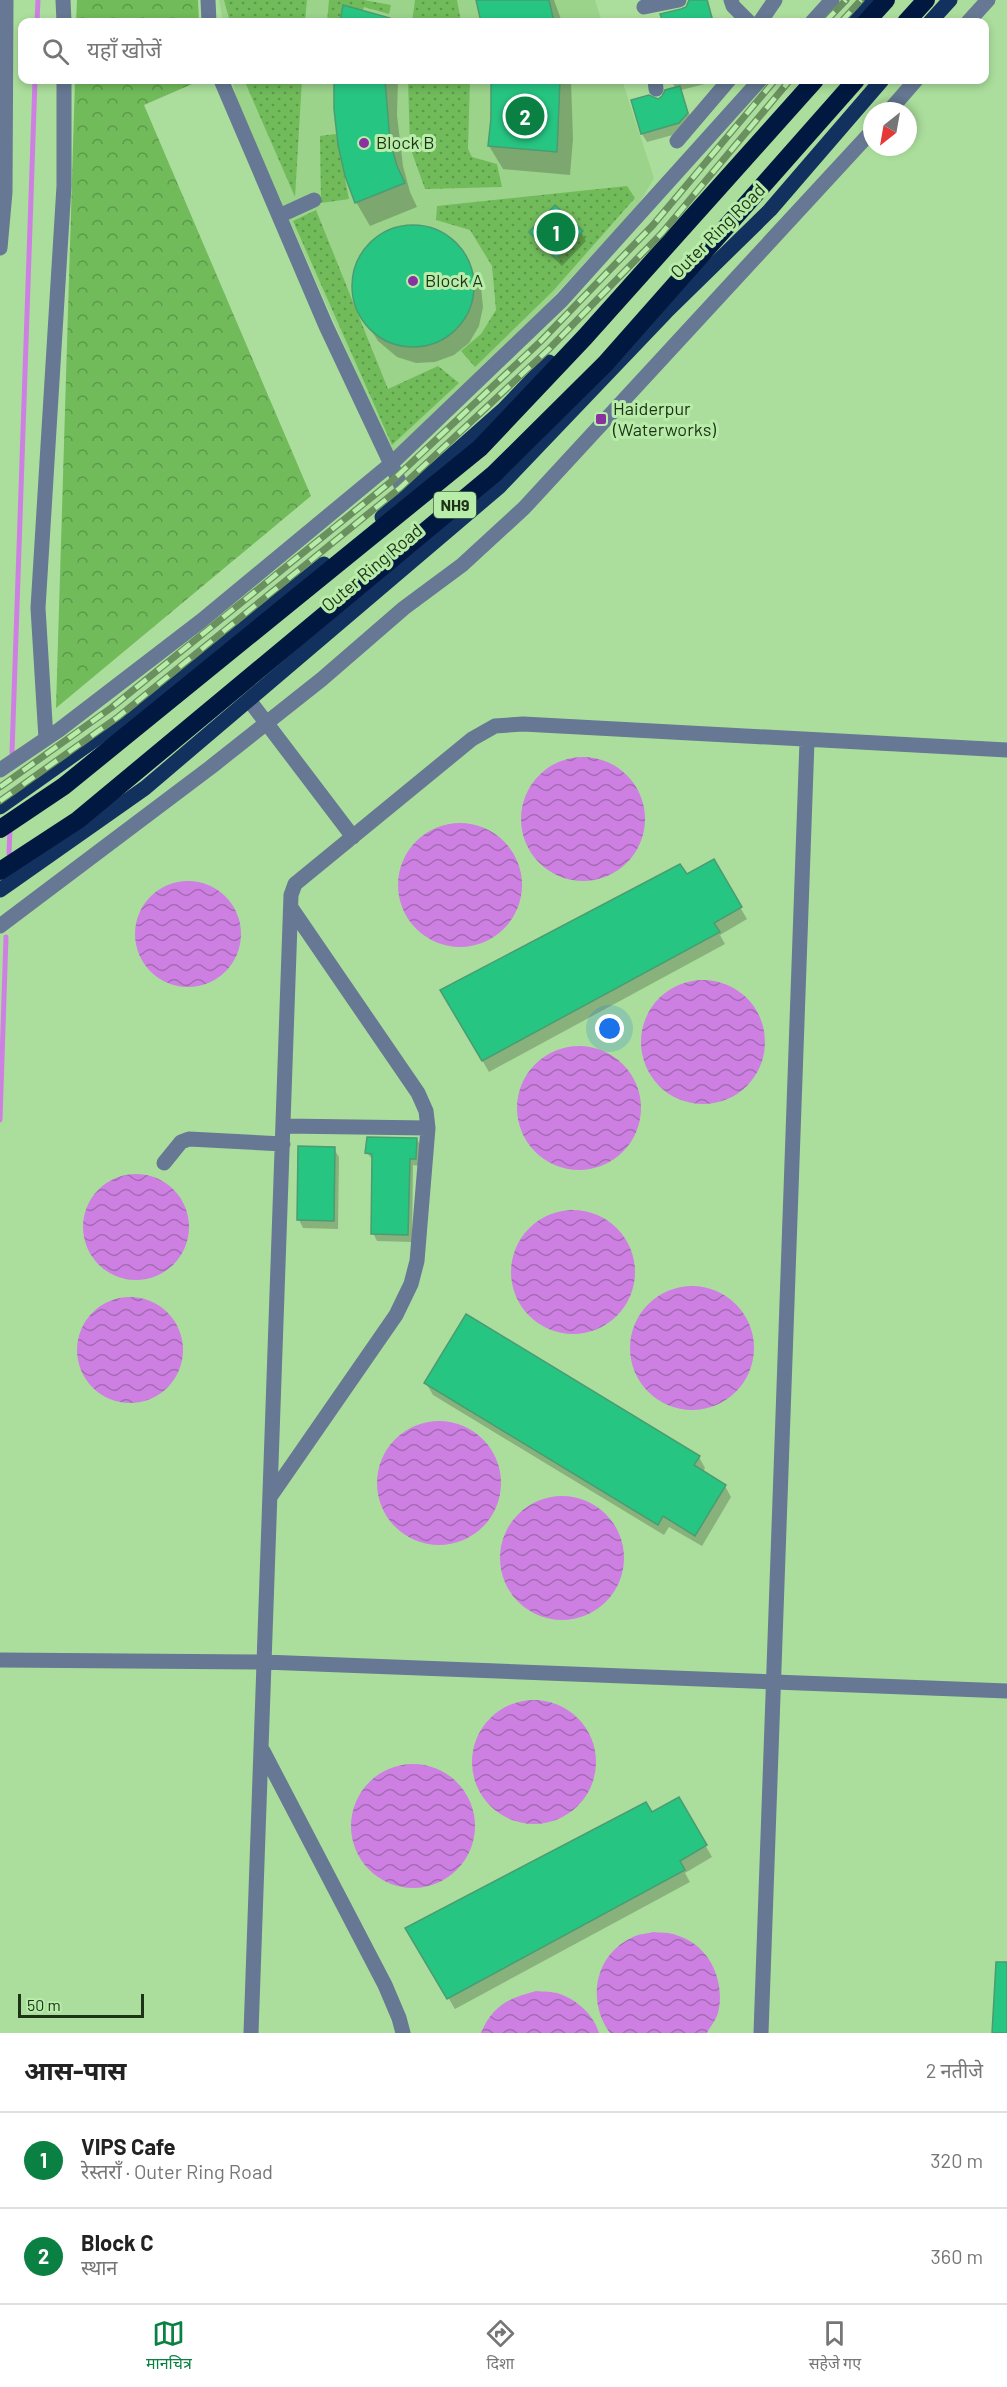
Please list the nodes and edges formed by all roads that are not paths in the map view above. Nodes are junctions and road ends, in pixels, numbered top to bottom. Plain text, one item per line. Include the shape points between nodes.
1 (6, 0) edge
2 (63, 0) edge
3 (208, 0) edge
4 (679, 0) edge
5 (731, 0) edge
6 (775, 0) edge
7 (832, 0) edge
8 (926, 0) edge
9 (950, 0) edge
10 (988, 0) edge
11 (873, 1) edge
12 (643, 10) edge
13 (64, 18) edge
14 (209, 18) edge
15 (745, 18) edge
16 (763, 18) edge
17 (816, 18) edge
18 (857, 18) edge
19 (867, 18) edge
20 (910, 18) edge
21 (934, 18) edge
22 (972, 18) edge
23 (64, 84) edge
24 (223, 84) edge
25 (726, 84) edge
26 (756, 84) edge
27 (800, 84) edge
28 (811, 84) edge
29 (852, 84) edge
30 (879, 84) edge
31 (913, 84) edge
32 (897, 102) edge
33 (677, 141) dead end
34 (863, 141) edge
35 (314, 200) dead end
36 (279, 216) junction
37 (0, 248) edge
38 (392, 463) junction
39 (406, 496) junction
40 (249, 700) junction
41 (267, 723) junction
42 (46, 739) junction
43 (807, 741) junction
44 (1007, 750) edge
45 (0, 770) edge
46 (0, 807) edge
47 (0, 830) edge
48 (353, 837) junction
49 (0, 871) edge
50 (0, 890) edge
51 (292, 909) junction
52 (0, 926) edge
53 (284, 1126) junction
54 (428, 1128) junction
55 (283, 1144) junction
56 (164, 1163) dead end
57 (270, 1497) junction
58 (0, 1660) edge
59 (264, 1662) junction
60 (774, 1682) junction
61 (1007, 1691) edge
62 (261, 1749) junction
63 (251, 2033) edge
64 (403, 2033) edge
65 (761, 2033) edge

1 - 37 street via 5,192
2 - 13 street
3 - 14 street
4 - 12 street
5 - 15 street
6 - 16 street
7 - 17 street
8 - 20 highway
9 - 21 main road
10 - 22 street
11 - 18 main road
11 - 19 highway
23 - 42 street via 64,186 38,608
24 - 36 street
25 - 33 street
26 - 38 street via 562,300
27 - 39 main road, Outer Ring Road via 596,314 505,408
28 - 47 highway, Outer Ring Road / NH9 via 480,448 64,786
29 - 49 highway, Outer Ring Road / NH9 via 605,364 494,474 78,820
30 - 40 main road, Outer Ring Road via 770,210 666,312 499,487
31 - 32 street
34 - 41 street via 524,508 462,565 404,608
35 - 36 street
36 - 38 street via 326,326
38 - 39 street
38 - 42 street via 201,621
39 - 46 main road, Outer Ring Road via 141,707
40 - 41 street
40 - 50 main road, Outer Ring Road via 145,788
41 - 48 street
41 - 52 street
42 - 45 street
43 - 44 street
43 - 48 street via 523,724 495,726 472,739
43 - 60 street
48 - 51 street via 296,884 291,895
51 - 53 street
51 - 54 street via 418,1093
53 - 54 street
53 - 55 street
54 - 57 street via 417,1261 411,1284 396,1315
55 - 56 street via 189,1139 181,1142
55 - 57 street
57 - 59 street
58 - 59 street
59 - 60 street
59 - 62 street
60 - 61 street
60 - 65 street
62 - 63 street
62 - 64 street via 385,1985

